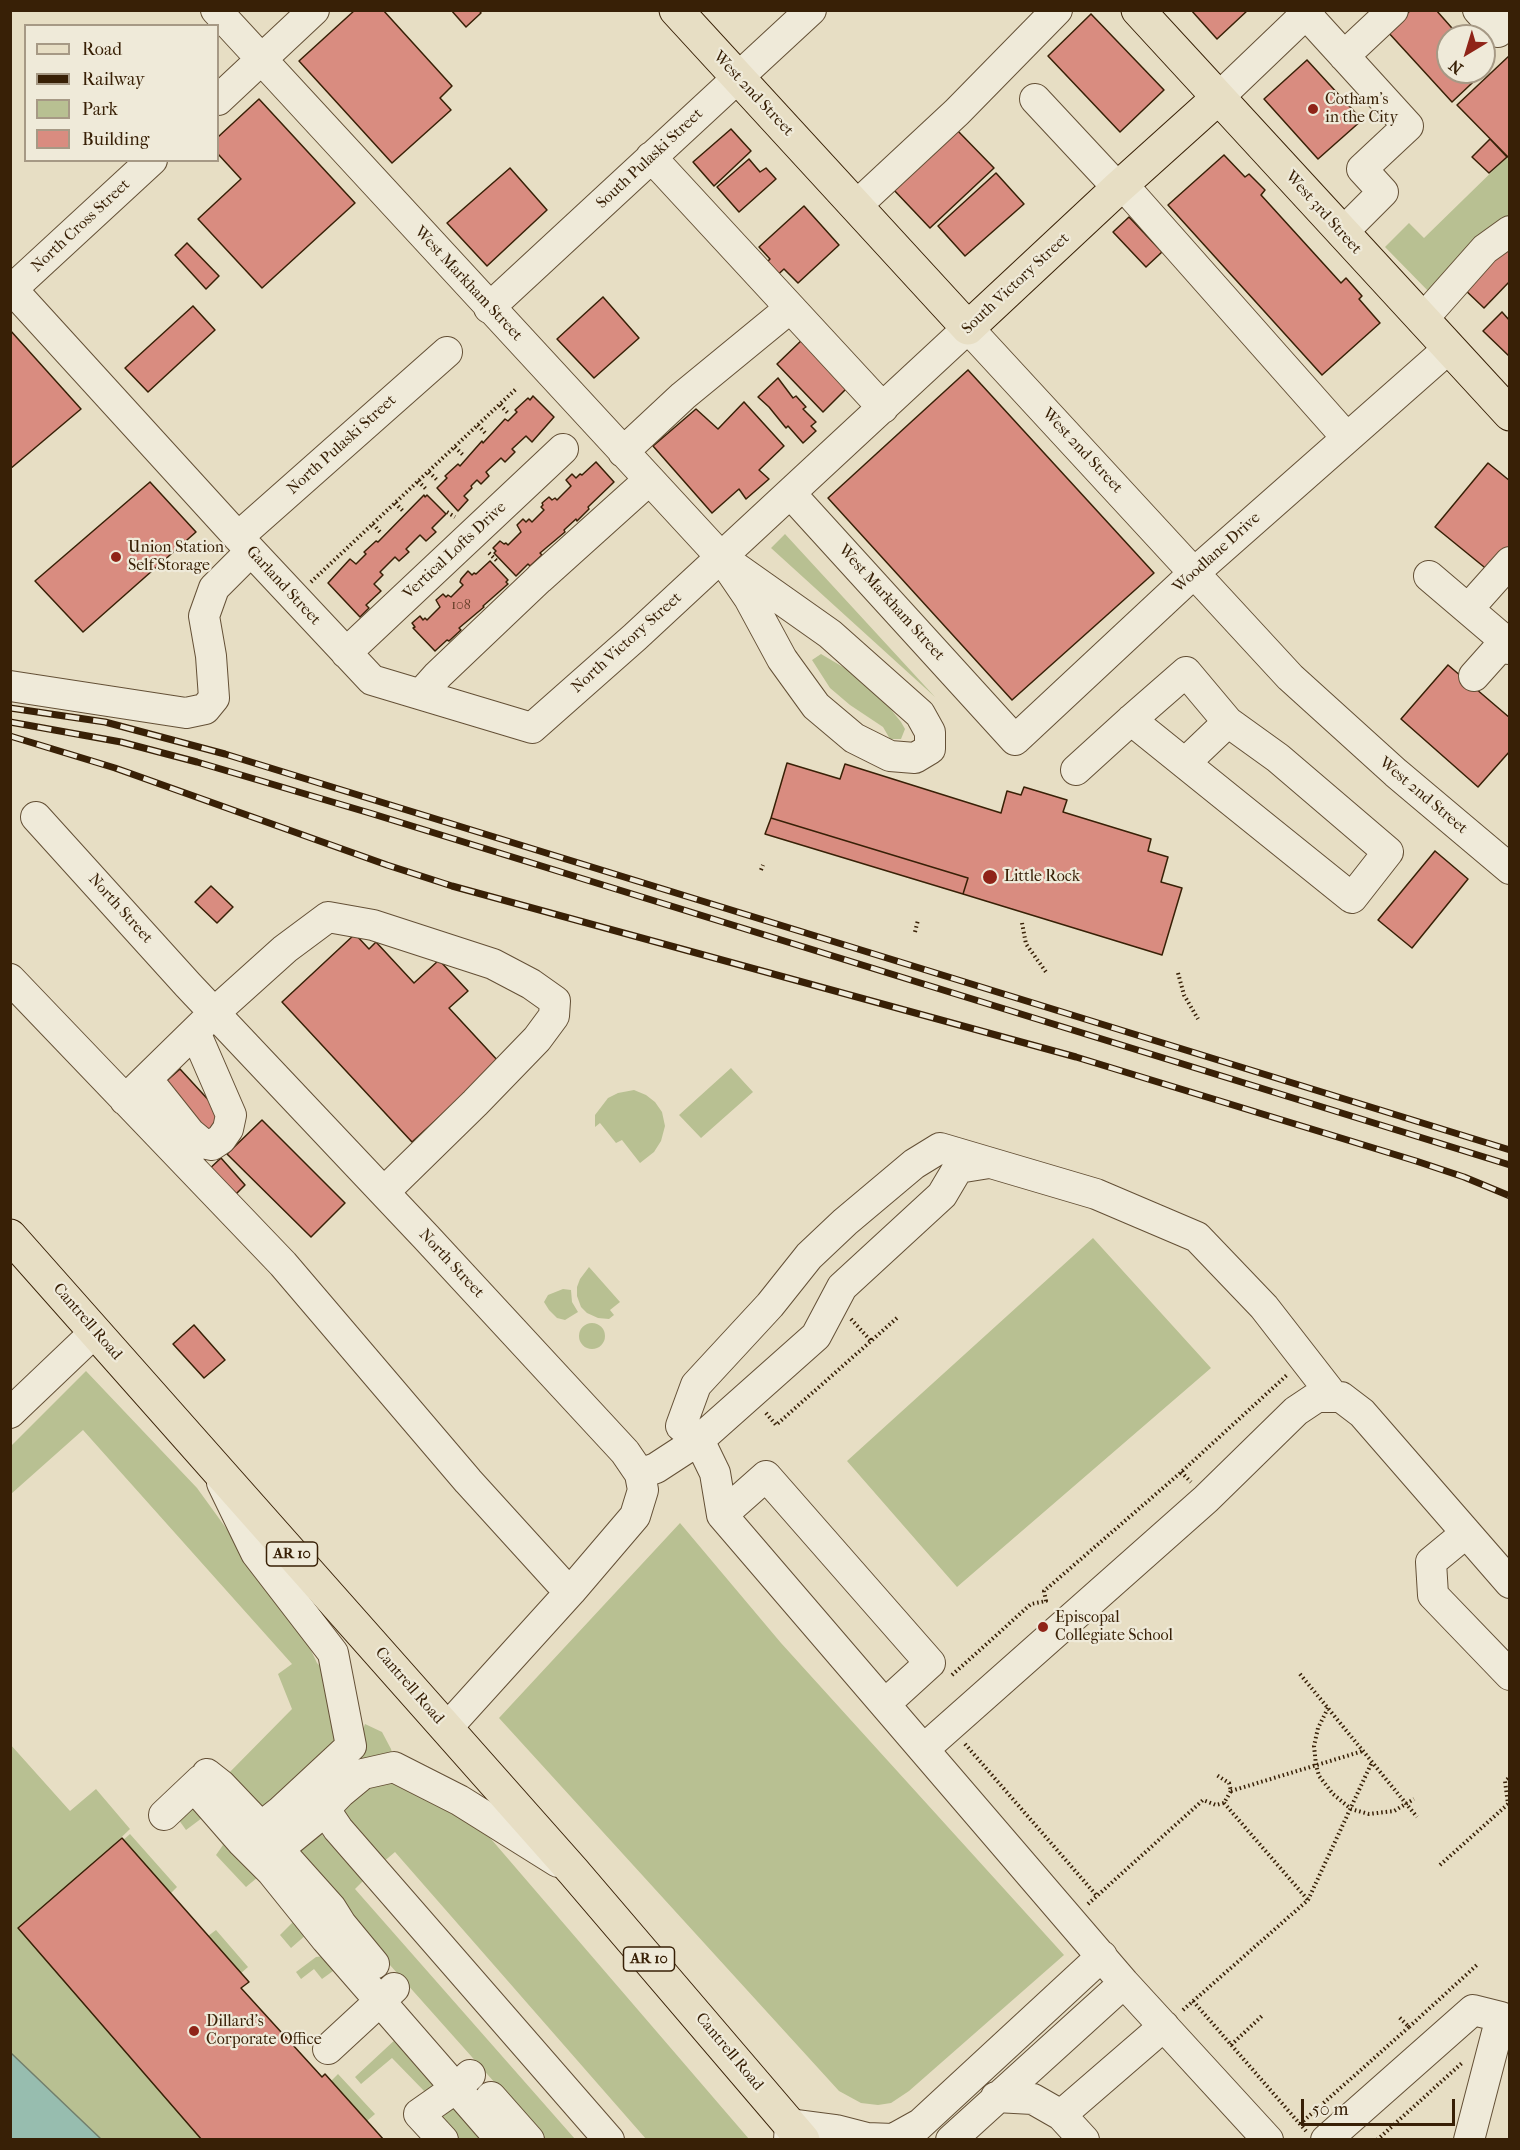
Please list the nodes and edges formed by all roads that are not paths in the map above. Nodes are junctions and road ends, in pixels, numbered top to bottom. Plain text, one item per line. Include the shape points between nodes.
1 (216, 10) edge
2 (314, 10) edge
3 (676, 10) edge
4 (811, 10) edge
5 (1057, 10) edge
6 (1138, 10) edge
7 (1393, 10) edge
8 (1478, 10) edge
9 (1295, 16) edge
10 (1509, 22) edge
11 (1344, 56) junction
12 (261, 60) junction
13 (738, 78) junction
14 (1218, 98) junction
15 (219, 99) edge
16 (1035, 99) dead end
17 (651, 157) junction
18 (150, 162) edge
19 (1120, 186) junction
20 (856, 206) junction
21 (1509, 231) edge
22 (1342, 233) junction
23 (11, 289) edge
24 (489, 308) junction
25 (789, 309) junction
26 (1422, 320) junction
27 (968, 328) junction
28 (1448, 349) junction
29 (447, 352) dead end
30 (883, 408) junction
31 (1509, 414) edge
32 (1347, 438) junction
33 (563, 448) dead end
34 (623, 452) junction
35 (649, 480) junction
36 (790, 493) junction
37 (245, 544) junction
38 (721, 557) junction
39 (1509, 562) edge
40 (1194, 573) junction
41 (1429, 576) dead end
42 (1468, 609) junction
43 (1509, 647) edge
44 (346, 653) junction
45 (1474, 676) dead end
46 (10, 686) edge
47 (421, 694) junction
48 (993, 714) joint
49 (1131, 720) junction
50 (1228, 722) junction
51 (532, 728) joint
52 (1185, 763) junction
53 (1076, 770) dead end
54 (36, 817) dead end
55 (1509, 869) edge
56 (10, 979) edge
57 (205, 1022) junction
58 (147, 1079) junction
59 (125, 1100) junction
60 (989, 1163) junction
61 (384, 1192) junction
62 (12, 1242) edge
63 (95, 1332) junction
64 (1334, 1397) junction
65 (10, 1413) edge
66 (699, 1440) junction
67 (213, 1465) junction
68 (640, 1474) junction
69 (722, 1515) junction
70 (1465, 1534) junction
71 (1509, 1583) edge
72 (571, 1591) junction
73 (1509, 1675) edge
74 (885, 1704) junction
75 (446, 1729) junction
76 (924, 1749) junction
77 (317, 1797) junction
78 (164, 1815) dead end
79 (261, 1846) junction
80 (573, 1871) junction
81 (1102, 1956) junction
82 (1124, 1983) junction
83 (388, 1995) junction
84 (1503, 2015) edge
85 (1164, 2026) junction
86 (328, 2049) dead end
87 (463, 2081) junction
88 (996, 2097) junction
89 (1061, 2115) junction
90 (922, 2133) edge
91 (794, 2134) edge
92 (1318, 2138) edge
93 (443, 2139) edge
94 (501, 2139) edge
95 (529, 2139) edge
96 (609, 2139) edge
97 (951, 2139) edge
98 (1084, 2139) edge
99 (1268, 2139) edge
100 (1469, 2139) edge

1 - 12 street, West Markham Street
2 - 12 street
3 - 13 main road, West 2nd Street
4 - 13 street, South Pulaski Street
5 - 20 street via 957,112
6 - 14 main road, West 3rd Street
7 - 11 street
8 - 10 street via 1498,32
9 - 11 street
9 - 14 street, South Victory Street
11 - 22 street via 1408,126 1362,169 1383,192
12 - 15 street
12 - 24 street, West Markham Street
13 - 17 street, South Pulaski Street
13 - 20 main road, West 2nd Street
14 - 19 main road, South Victory Street
14 - 22 main road, West 3rd Street
16 - 19 street
17 - 24 street, South Pulaski Street
17 - 25 street
18 - 23 street, North Cross Street
19 - 27 main road, South Victory Street
19 - 32 street
20 - 27 main road, West 2nd Street
21 - 26 street via 1485,249
22 - 26 main road, West 3rd Street
23 - 37 street, Garland Street
24 - 34 street, West Markham Street
25 - 30 street
25 - 34 street via 683,396
26 - 28 main road, West 3rd Street
27 - 30 street, South Victory Street
27 - 40 street, West 2nd Street
28 - 31 main road, West 3rd Street
28 - 32 street, Woodlane Drive
29 - 37 street, North Pulaski Street
30 - 36 street, South Victory Street
32 - 40 street, Woodlane Drive
33 - 44 street, Vertical Lofts Drive
34 - 35 street, West Markham Street
35 - 38 street, West Markham Street
35 - 47 street via 539,579
36 - 38 street, South Victory Street
36 - 48 street, West Markham Street
37 - 44 street, Garland Street
37 - 46 street, North Pulaski Street via 214,588 204,616 214,698 205,709 186,713
38 - 38 street via 782,659 816,706 854,738 890,756 915,758 930,748 930,732 920,714 830,634
38 - 51 street, North Victory Street
39 - 42 street
40 - 48 street, Woodlane Drive via 1016,740
40 - 55 street, West 2nd Street via 1290,677
41 - 42 street
42 - 43 street
43 - 45 street via 1499,648
44 - 47 street, Garland Street via 372,680
47 - 51 street, Garland Street
49 - 50 street via 1186,672
49 - 52 street
49 - 53 street
50 - 52 street
50 - 52 street via 1278,758 1388,852 1352,898
54 - 57 street, North Street
56 - 59 street
57 - 58 street
57 - 58 street via 231,1115 221,1138 212,1144 202,1143
57 - 61 street, North Street
57 - 61 street via 285,949 328,917 373,925 493,964 555,1001 554,1016 537,1040
58 - 59 street
59 - 72 street via 283,1264 468,1480
60 - 64 street via 1096,1194 1197,1237 1264,1307
60 - 66 street via 958,1168 942,1195 842,1287 816,1335
60 - 66 street via 940,1148 914,1164 809,1256 696,1385 681,1426
61 - 68 street, North Street via 625,1452
62 - 63 main road, Cantrell Road / AR 10
63 - 65 street
63 - 67 main road, Cantrell Road / AR 10
64 - 70 street via 1341,1397 1362,1413
64 - 76 street via 1317,1397 1296,1411 1206,1499
66 - 68 street
66 - 69 street via 715,1473
67 - 75 main road, Cantrell Road / AR 10
67 - 77 street via 256,1553 333,1653 351,1746
68 - 72 street via 643,1490 635,1516
69 - 74 street
69 - 74 street via 766,1476 930,1663
70 - 71 street
70 - 73 street via 1431,1562 1433,1595
72 - 75 street
74 - 76 street
75 - 80 main road, Cantrell Road / AR 10
76 - 81 street
77 - 79 street
77 - 80 street via 363,1774 394,1767 459,1800
77 - 96 street via 338,1829
78 - 79 street via 201,1780
79 - 83 street via 331,1908 333,1932
80 - 91 main road, Cantrell Road / AR 10
81 - 82 street
81 - 90 street
82 - 85 street
82 - 88 street
83 - 86 street
83 - 87 street
84 - 92 street via 1473,2010
84 - 100 street
85 - 89 street
85 - 99 street
87 - 93 street via 419,2114
87 - 94 street
87 - 95 street
88 - 89 street via 1033,2099
88 - 97 street
89 - 98 street
90 - 91 street via 893,2139 867,2138 836,2130

